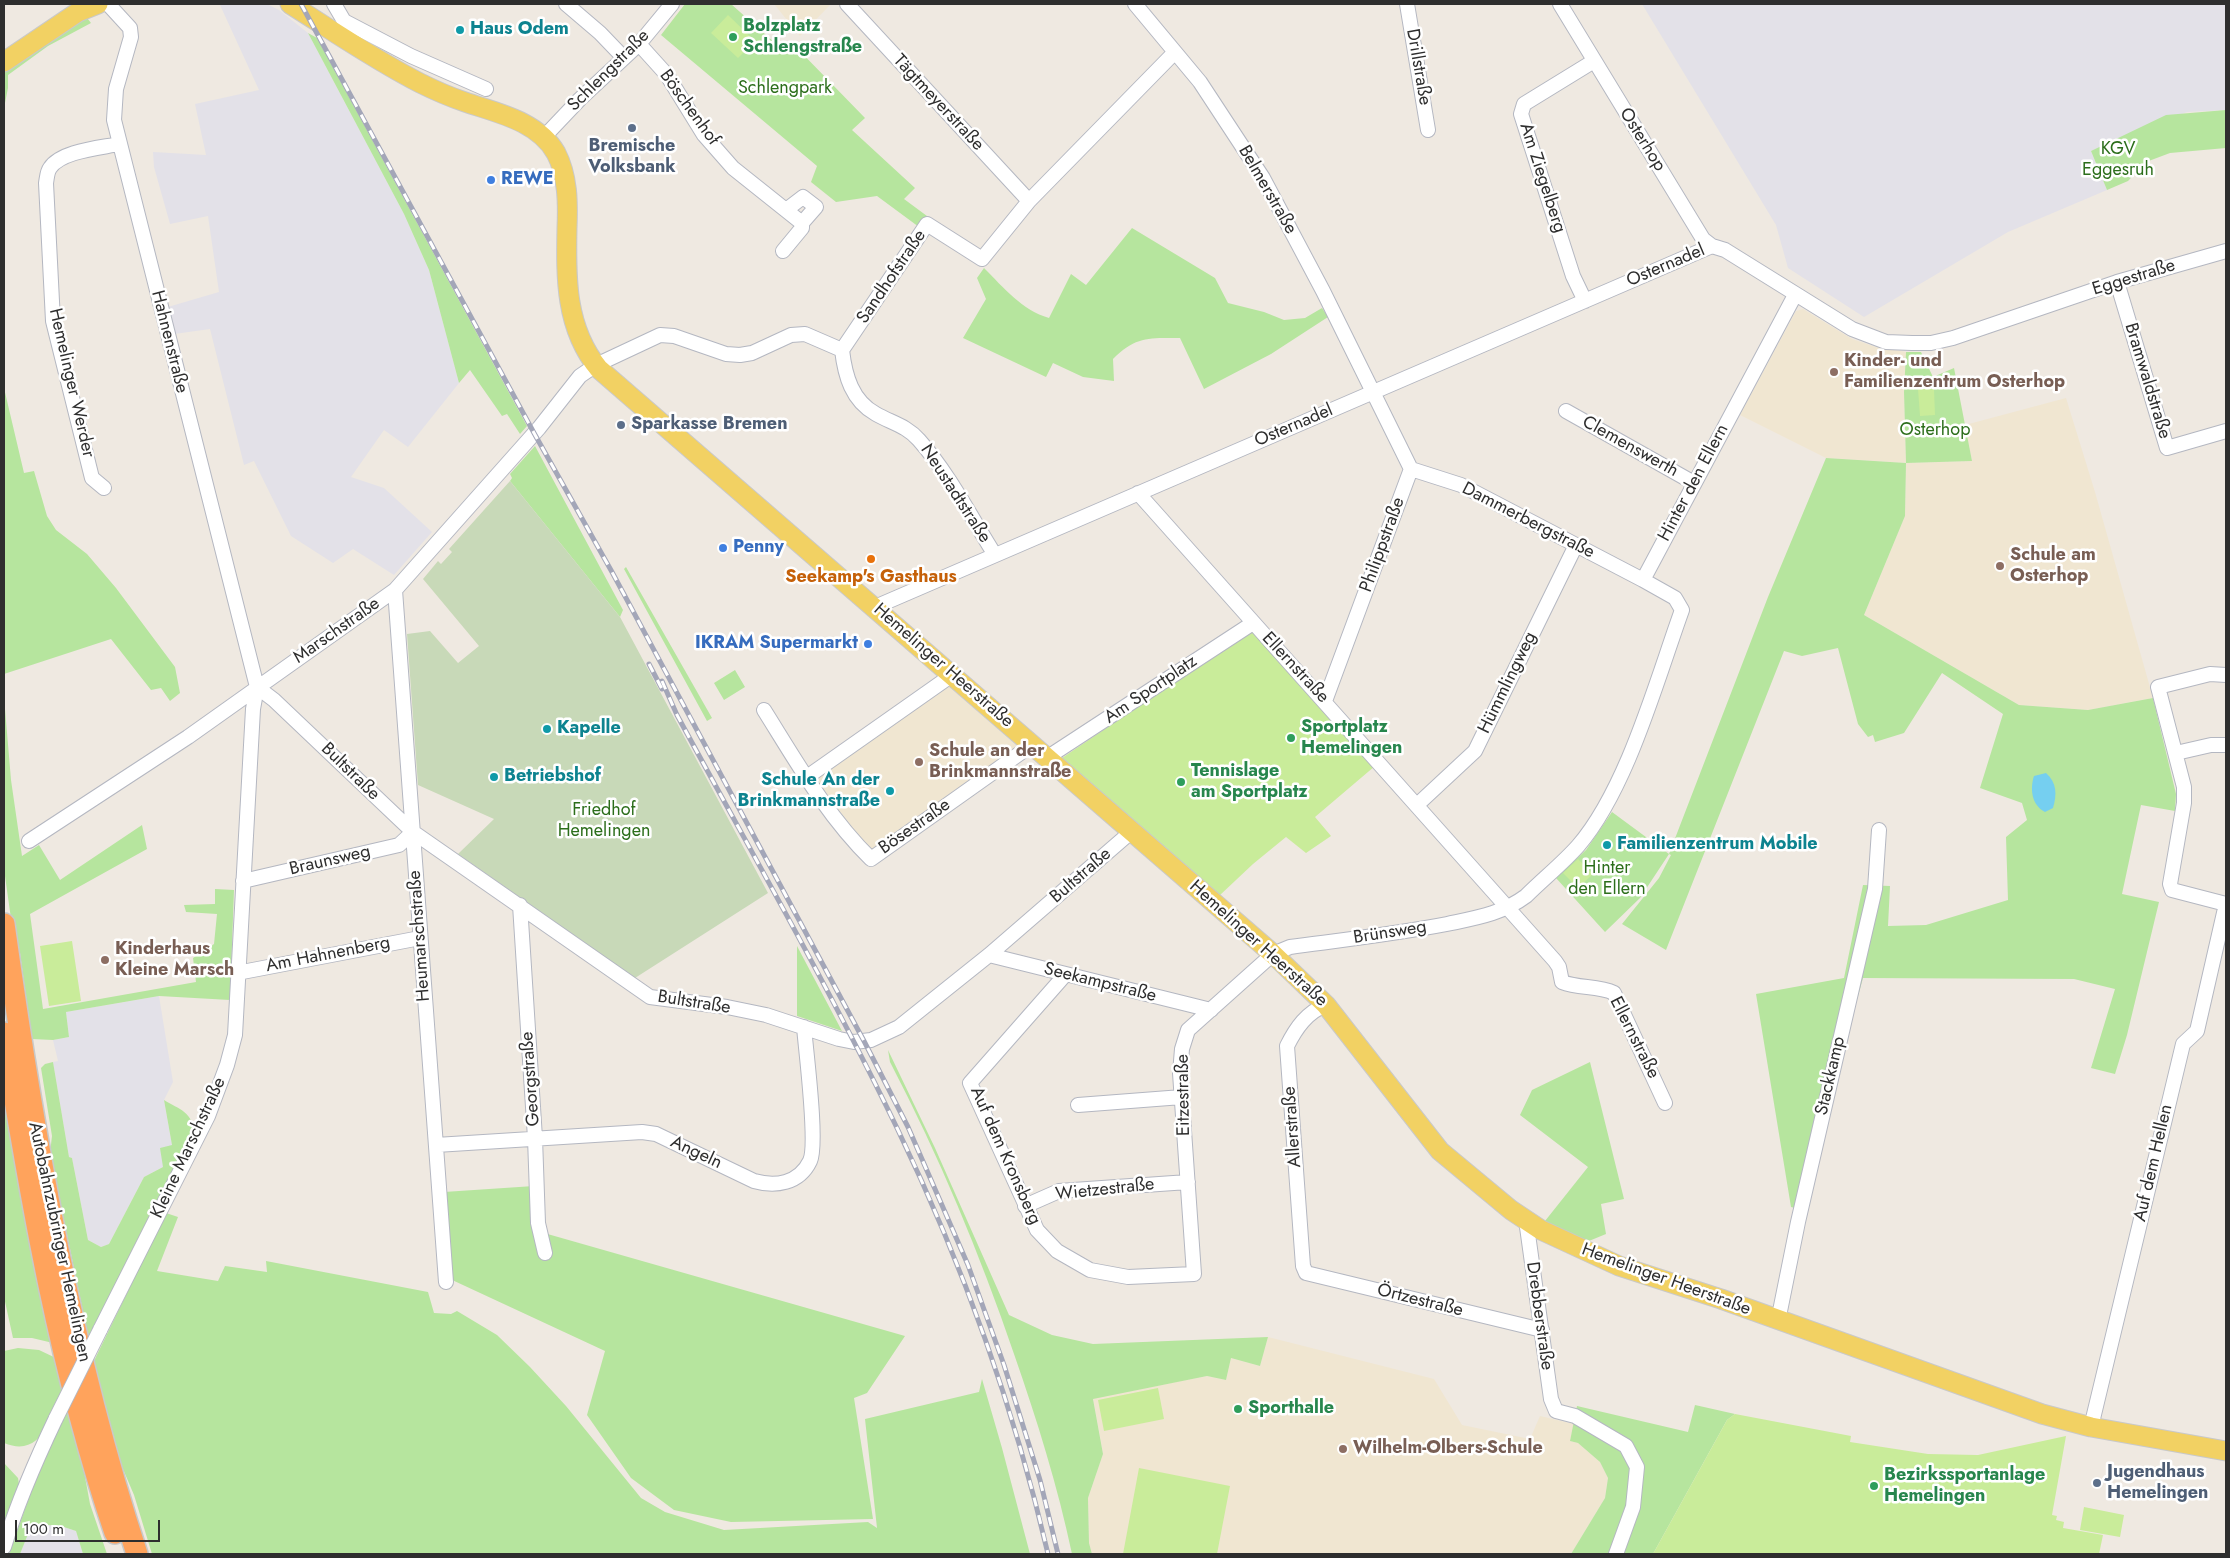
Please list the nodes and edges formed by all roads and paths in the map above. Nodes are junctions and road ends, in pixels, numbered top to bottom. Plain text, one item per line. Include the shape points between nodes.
1 (70, 4) edge
2 (98, 4) edge
3 (108, 4) edge
4 (290, 4) edge
5 (334, 4) edge
6 (566, 4) edge
7 (672, 4) edge
8 (847, 4) edge
9 (1135, 4) edge
10 (1407, 4) edge
11 (1560, 4) edge
12 (639, 44) junction
13 (4, 50) edge
14 (1175, 52) junction
15 (624, 58) junction
16 (1594, 61) junction
17 (4, 62) edge
18 (486, 89) dead end
19 (1428, 130) dead end
20 (543, 138) junction
21 (119, 144) junction
22 (1029, 201) junction
23 (786, 210) junction
24 (802, 223) junction
25 (1712, 246) junction
26 (783, 250) dead end
27 (2226, 251) edge
28 (2117, 282) junction
29 (1795, 295) junction
30 (1585, 301) junction
31 (2042, 308) joint
32 (842, 350) junction
33 (596, 365) junction
34 (1374, 391) junction
35 (1566, 411) dead end
36 (2226, 431) edge
37 (1411, 469) junction
38 (1694, 482) junction
39 (104, 488) dead end
40 (1138, 493) junction
41 (1576, 545) junction
42 (995, 555) junction
43 (1643, 580) junction
44 (395, 590) junction
45 (875, 607) junction
46 (1254, 623) junction
47 (952, 675) junction
48 (2226, 675) edge
49 (257, 687) junction
50 (1326, 701) junction
51 (764, 710) dead end
52 (1033, 744) junction
53 (2226, 746) edge
54 (2176, 753) junction
55 (1048, 757) junction
56 (807, 777) junction
57 (1417, 805) junction
58 (1879, 830) dead end
59 (413, 832) junction
60 (1131, 832) junction
61 (29, 841) dead end
62 (243, 881) junction
63 (2226, 904) edge
64 (520, 905) junction
65 (1507, 908) junction
66 (4, 924) edge
67 (420, 938) junction
68 (1273, 954) junction
69 (989, 955) junction
70 (237, 972) junction
71 (1065, 975) junction
72 (1326, 1006) junction
73 (1211, 1010) junction
74 (804, 1027) junction
75 (4, 1034) edge
76 (1182, 1097) junction
77 (1665, 1103) dead end
78 (1078, 1105) dead end
79 (535, 1138) junction
80 (436, 1145) junction
81 (1188, 1182) junction
82 (1025, 1206) junction
83 (1526, 1220) junction
84 (545, 1253) dead end
85 (1303, 1266) joint
86 (1194, 1274) joint
87 (446, 1282) dead end
88 (1778, 1321) junction
89 (1542, 1330) junction
90 (2091, 1427) junction
91 (2226, 1451) edge
92 (4, 1547) edge
93 (122, 1554) edge
94 (137, 1554) edge
95 (1616, 1554) edge

1 - 13 main road
2 - 17 main road via 78,12
3 - 21 street, Hahnenstraße via 130,28 131,37 114,103
4 - 20 main road, Hemelinger Heerstraße via 420,83 463,102 516,118
5 - 18 street via 344,21 411,56
6 - 15 street
7 - 12 street, Schlengstraße
8 - 22 street, Tägtmeyerstraße
9 - 14 street, Belmerstraße
10 - 19 street, Drillstraße
11 - 16 street, Osterhop
12 - 15 street, Schlengstraße
12 - 23 street, Böschenhof via 667,75 704,135 733,168
14 - 22 street, Sandhofstraße
14 - 34 street, Belmerstraße via 1200,82 1263,178
15 - 20 street, Schlengstraße
16 - 25 street, Osterhop via 1703,239
16 - 30 street, Am Ziegelberg via 1524,104 1522,114 1573,276
20 - 33 main road, Hemelinger Heerstraße via 556,153 568,196 568,301 583,344
21 - 39 street, Hemelinger Werder via 57,160 48,169 46,183 53,321 92,478
21 - 49 street, Hahnenstraße
22 - 32 street, Sandhofstraße via 982,260 927,224
23 - 24 street, Böschenhof
23 - 24 street via 803,197 816,207
24 - 26 street via 802,228
25 - 29 street, Osterhop via 1725,250
25 - 30 street, Osternadel
27 - 28 street, Eggestraße
28 - 31 street, Eggestraße
28 - 36 street, Bramwaldstraße via 2167,448
29 - 31 street, Osterhop via 1852,330 1886,342 1924,343 1946,339
29 - 38 street, Hinter den Ellern
30 - 34 street, Osternadel
32 - 33 street via 805,334 791,335 752,353 726,354 674,336 660,335
32 - 42 street, Neustadtstraße via 854,394 863,406 899,424 919,439
33 - 44 street, Marschstraße via 580,376 539,428
33 - 45 main road, Hemelinger Heerstraße
34 - 37 street
34 - 40 street, Osternadel
35 - 38 street, Clemenswerth
37 - 41 street, Dammerbergstraße via 1461,485
37 - 50 street, Philippstraße
38 - 43 street, Hinter den Ellern
40 - 42 street, Osternadel
40 - 46 street, Ellernstraße
41 - 43 street, Dammerbergstraße
41 - 57 street, Hümmlingweg via 1475,751
42 - 45 street, Osternadel
43 - 65 street via 1675,598 1682,610 1635,740 1602,812 1578,846 1526,896
44 - 49 street, Marschstraße
44 - 59 street, Heumarschstraße
45 - 47 main road, Hemelinger Heerstraße
46 - 50 street, Ellernstraße
46 - 55 street, Am Sportplatz
47 - 52 main road, Hemelinger Heerstraße
47 - 56 street
48 - 54 street via 2210,674 2158,687
49 - 59 street, Bultstraße
49 - 61 street, Marschstraße via 188,737
49 - 62 street, Kleine Marschstraße
50 - 57 street, Ellernstraße
51 - 56 street
52 - 55 main road, Hemelinger Heerstraße
52 - 56 street, Bösestraße via 871,858 850,838
53 - 54 street
54 - 63 street via 2184,787 2184,804 2170,884 2172,890
55 - 60 main road, Hemelinger Heerstraße
57 - 65 street, Ellernstraße
58 - 88 street, Stackkamp via 1875,889
59 - 62 street, Braunsweg via 399,845
59 - 64 street, Bultstraße
59 - 67 street, Heumarschstraße
60 - 68 main road, Hemelinger Heerstraße
60 - 69 street, Bultstraße
62 - 70 street, Kleine Marschstraße
63 - 90 street, Auf dem Hellen via 2197,1031 2182,1044
64 - 74 street, Bultstraße via 650,997 727,1007
64 - 79 street, Georgstraße
65 - 68 street, Brünsweg via 1490,915 1416,930 1290,947
65 - 77 street, Ellernstraße via 1555,961 1559,967 1559,986 1571,985 1614,993
66 - 94 highway, Autobahnzubringer Hemelingen via 30,1102 66,1286 110,1463
67 - 70 street, Am Hahnenberg
67 - 80 street, Heumarschstraße
68 - 72 main road, Hemelinger Heerstraße
68 - 73 street, Eitzestraße
69 - 71 street, Seekampstraße
69 - 74 street, Bultstraße via 898,1027 871,1040 854,1042
70 - 92 street, Kleine Marschstraße, bridge via 235,1035 208,1116 38,1456
71 - 73 street, Seekampstraße
71 - 82 street, Auf dem Kronsberg via 970,1083
72 - 83 main road, Hemelinger Heerstraße via 1440,1151
72 - 85 street, Allerstraße via 1316,1009 1296,1028 1287,1046
73 - 76 street, Eitzestraße via 1188,1030 1182,1049
74 - 79 street, Angeln via 812,1151 806,1169 793,1179 769,1185 656,1134
75 - 93 highway, Autobahnzubringer Hemelingen via 23,1156 64,1357 95,1472
76 - 78 street
76 - 81 street, Eitzestraße
79 - 80 street, Angeln
79 - 84 street, Georgstraße via 538,1223
80 - 87 street, Heumarschstraße
81 - 82 street, Wietzestraße via 1059,1191
81 - 86 street, Eitzestraße
82 - 86 street, Auf dem Kronsberg via 1037,1230 1058,1251 1090,1270 1128,1277
83 - 88 main road, Hemelinger Heerstraße via 1619,1266
83 - 89 street, Drebberstraße
85 - 89 street, Örtzestraße via 1306,1273
88 - 90 main road, Hemelinger Heerstraße via 2042,1414
89 - 95 street, Drebberstraße via 1551,1398 1556,1411 1575,1416 1626,1446 1637,1468 1633,1506
90 - 91 main road, Hemelinger Heerstraße

